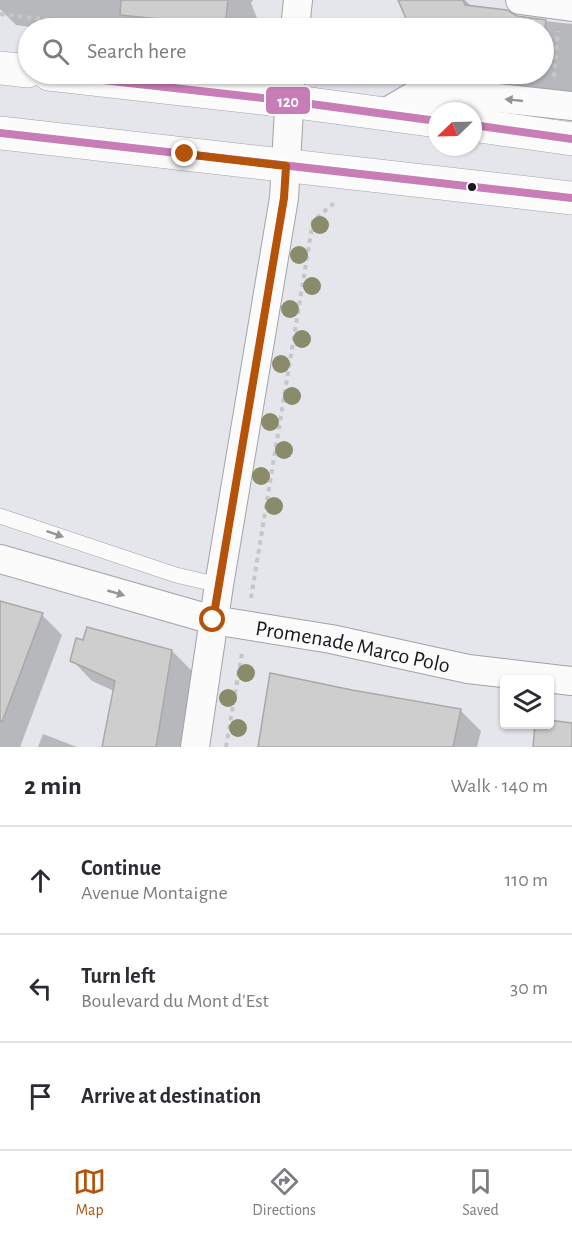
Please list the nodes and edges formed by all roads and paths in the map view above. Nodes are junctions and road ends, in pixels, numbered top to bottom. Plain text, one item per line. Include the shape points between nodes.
1 (298, 0) edge
2 (520, 0) edge
3 (566, 7) edge
4 (0, 14) edge
5 (34, 18) edge
6 (297, 18) edge
7 (0, 68) edge
8 (18, 70) edge
9 (234, 84) edge
10 (290, 87) edge
11 (562, 105) edge
12 (383, 114) junction
13 (428, 120) edge
14 (482, 126) edge
15 (0, 133) edge
16 (572, 139) edge
17 (286, 166) junction
18 (341, 172) junction
19 (572, 198) edge
20 (0, 516) edge
21 (0, 558) edge
22 (219, 585) junction
23 (213, 620) junction
24 (247, 624) junction
25 (572, 681) edge
26 (195, 747) edge
27 (226, 747) edge

1 - 6 street
2 - 3 street
3 - 11 path
4 - 5 path
7 - 8 main road
9 - 10 main road
10 - 12 main road
10 - 17 street
11 -> 12 street via 424,90
12 - 13 main road
14 - 16 main road
15 - 17 main road
17 - 18 main road
17 - 22 street via 284,198
18 - 19 main road
18 - 24 path via 334,203 313,221
20 -> 22 lane via 176,575
21 -> 23 street, Promenade Marco Polo
22 - 23 street
23 - 24 street, Promenade Marco Polo
23 - 26 street
24 - 25 street, Promenade Marco Polo via 468,669
24 - 27 path

